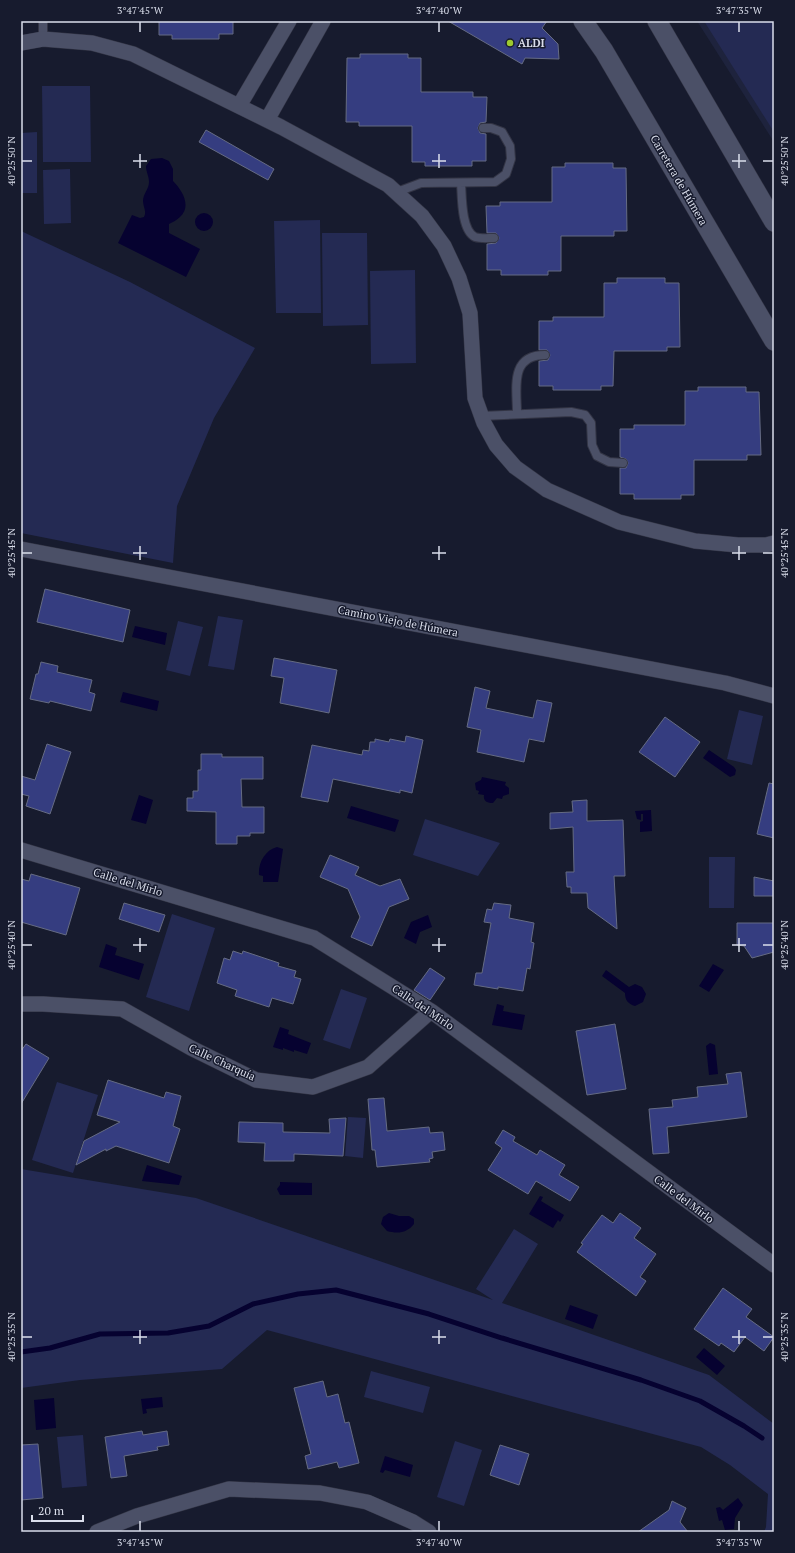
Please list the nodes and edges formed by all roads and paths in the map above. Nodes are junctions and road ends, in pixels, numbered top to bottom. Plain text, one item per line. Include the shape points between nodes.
1 (43, 21) edge
2 (289, 21) edge
3 (323, 21) edge
4 (582, 21) edge
5 (657, 21) edge
6 (43, 40) junction
7 (21, 43) edge
8 (239, 106) junction
9 (267, 120) junction
10 (483, 128) dead end
11 (461, 183) junction
12 (397, 192) junction
13 (774, 222) edge
14 (494, 238) dead end
15 (774, 341) edge
16 (545, 355) dead end
17 (517, 414) junction
18 (481, 416) junction
19 (623, 463) dead end
20 (774, 543) edge
21 (21, 549) edge
22 (774, 696) edge
23 (21, 850) edge
24 (21, 1004) edge
25 (431, 1011) junction
26 (774, 1265) edge
27 (96, 1532) edge
28 (429, 1532) edge

1 - 6 lane
2 - 8 street
3 - 9 street
4 - 15 street, Carretera de Húmera via 604,50
5 - 13 street
6 - 7 street
6 - 8 street via 92,43 133,54
8 - 9 street
9 - 12 street
10 - 11 lane via 502,132 510,146 511,160 506,174 495,182
11 - 12 lane via 421,184
11 - 14 lane via 463,217 468,229 474,236
12 - 18 street via 422,216 444,246 459,278 470,313 475,398
16 - 17 lane via 526,359 520,367 517,377
17 - 18 lane
17 - 19 lane via 570,412 585,415 591,423 592,445 597,456 608,462
18 - 20 street via 496,446 515,467 547,490 619,522 695,541 738,545
21 - 22 street, Camino Viejo de Húmera via 725,684
23 - 25 street, Calle del Mirlo via 314,938
24 - 25 street, Calle Charquía via 122,1009 191,1048 256,1080 313,1087 368,1067
25 - 26 street, Calle del Mirlo
27 - 28 street via 137,1516 229,1489 320,1493 367,1502 413,1522

